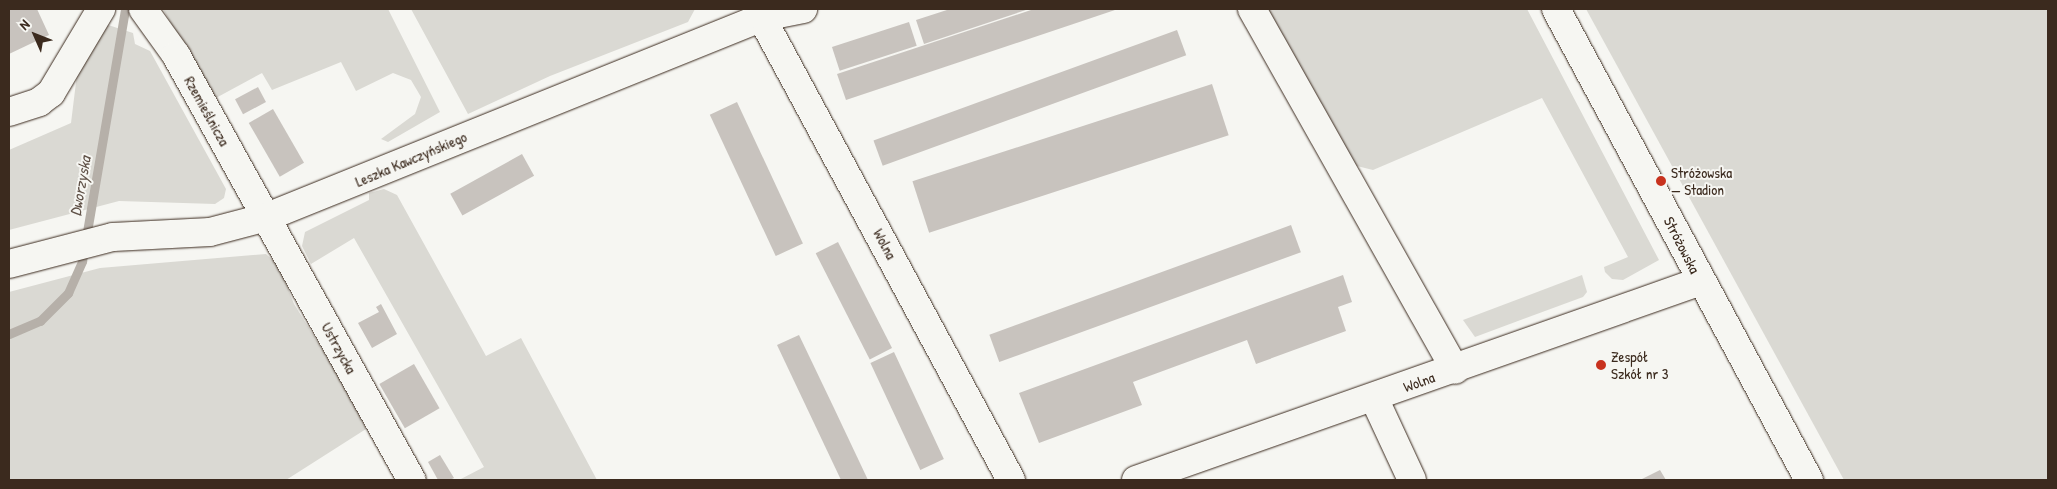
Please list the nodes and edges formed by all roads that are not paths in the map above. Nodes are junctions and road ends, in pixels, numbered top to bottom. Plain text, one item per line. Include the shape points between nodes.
1 (101, 9) edge
2 (143, 9) edge
3 (802, 9) edge
4 (1252, 9) edge
5 (1556, 9) edge
6 (760, 13) edge
7 (9, 112) edge
8 (267, 217) junction
9 (9, 264) edge
10 (1701, 281) junction
11 (1454, 370) junction
12 (1374, 398) junction
13 (412, 480) edge
14 (1011, 480) edge
15 (1136, 480) edge
16 (1412, 480) edge
17 (1809, 480) edge

1 - 7 street via 50,93 39,102
2 - 8 street, Rzemieślnicza via 176,55
3 - 6 street, Leszka Kawczyńskiego
4 - 11 street
5 - 10 street, Stróżowska
6 - 8 street, Leszka Kawczyńskiego
6 - 14 street, Wolna
8 - 9 street, Leszka Kawczyńskiego via 210,232 113,237
8 - 13 street, Ustrzycka
10 - 11 street, Wolna
10 - 17 street, Stróżowska
11 - 12 street, Wolna
12 - 15 street, Wolna
12 - 16 street

